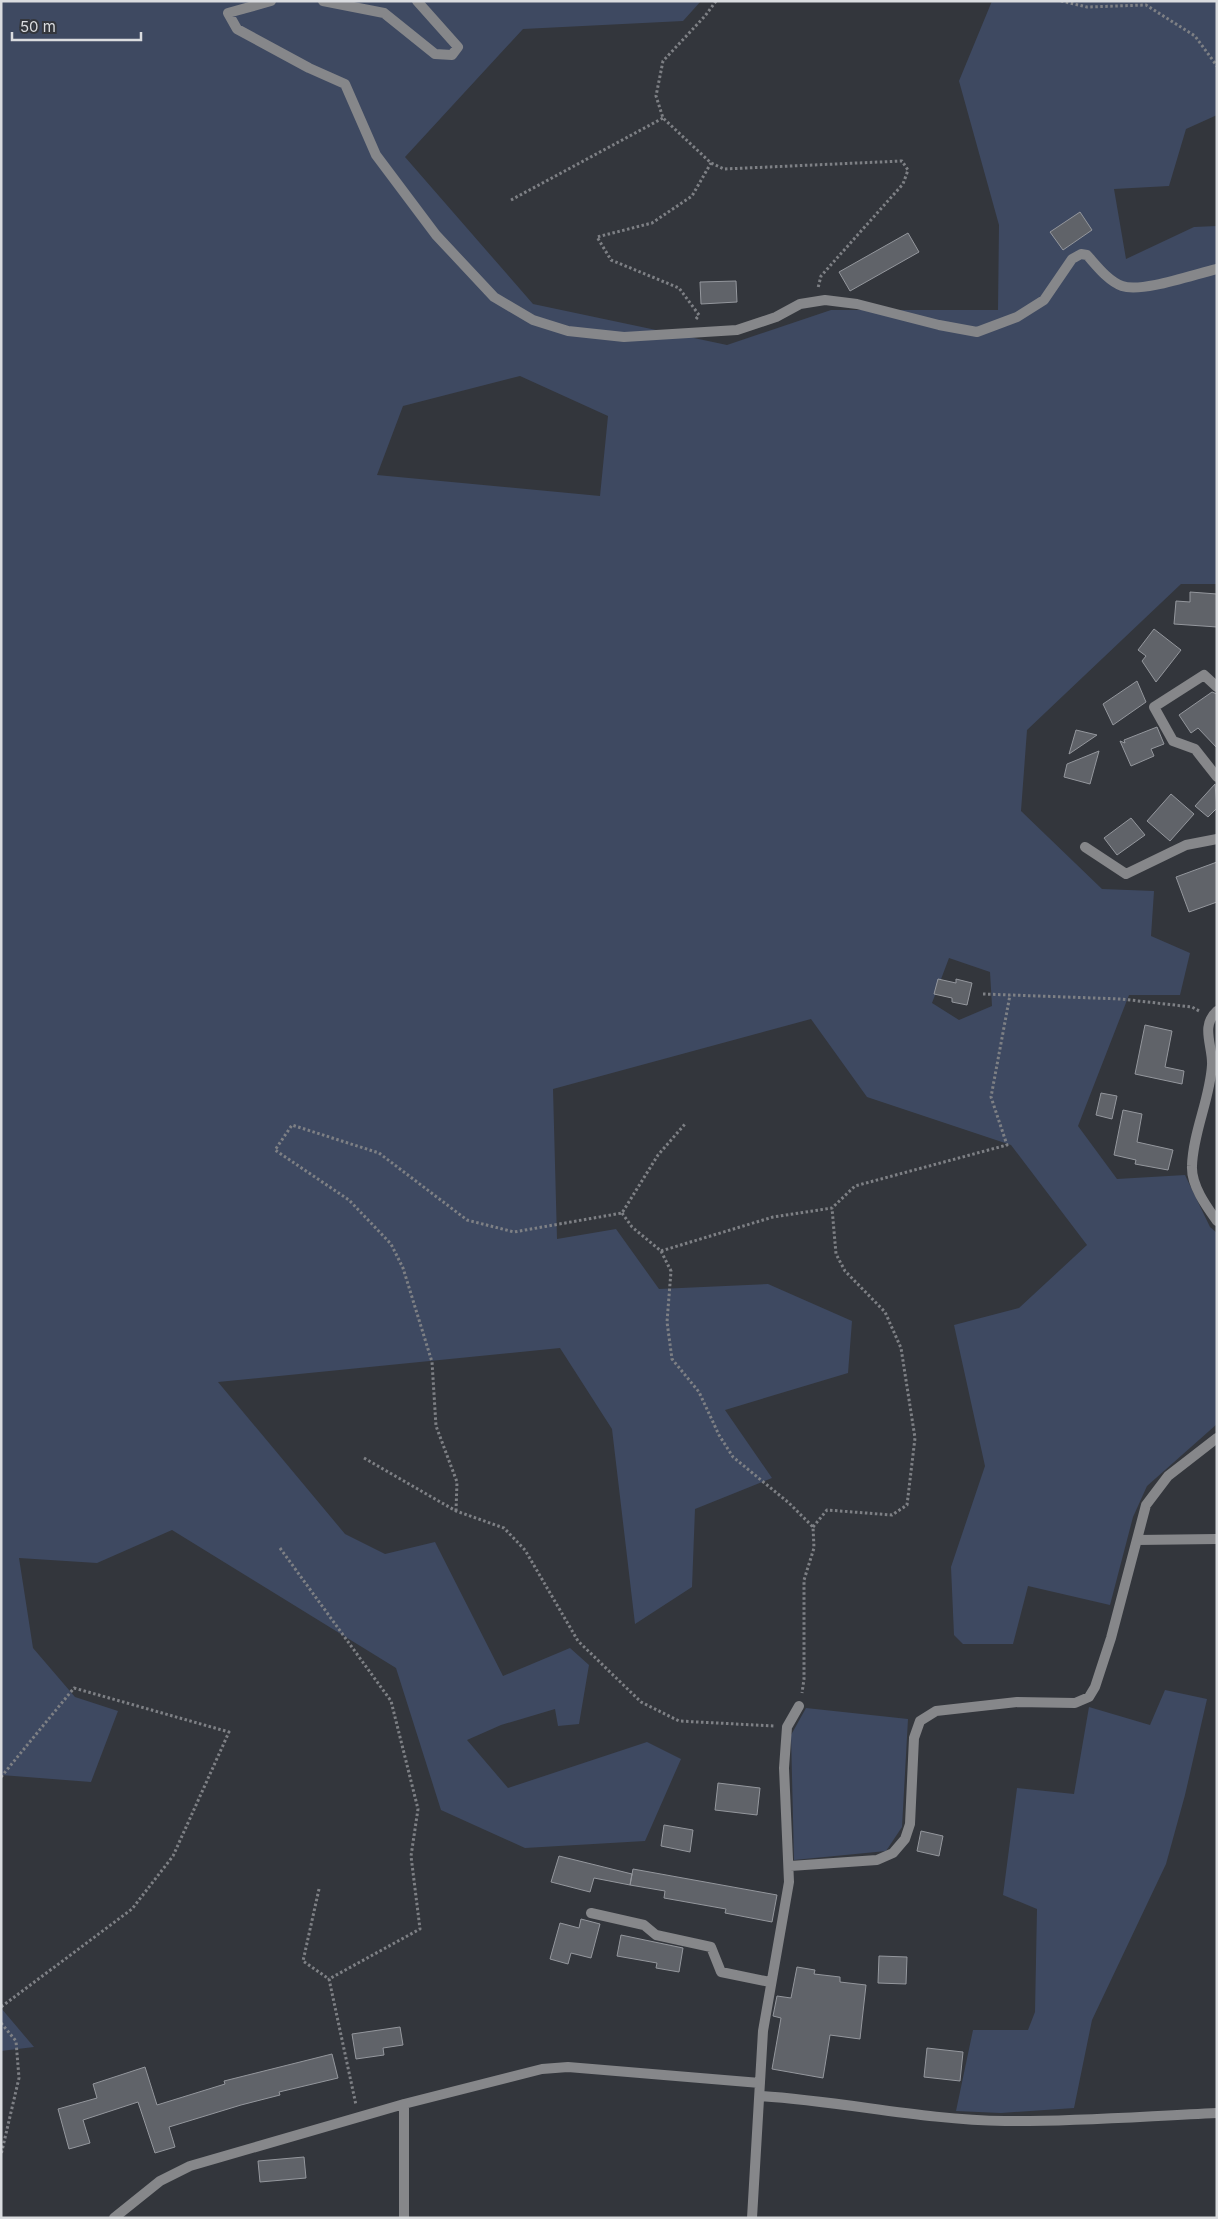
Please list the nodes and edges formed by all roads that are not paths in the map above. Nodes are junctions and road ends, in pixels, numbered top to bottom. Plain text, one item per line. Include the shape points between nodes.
1 (271, 1) edge
2 (323, 1) edge
3 (417, 1) edge
4 (1217, 269) edge
5 (1217, 687) edge
6 (1217, 777) edge
7 (1217, 839) edge
8 (1085, 847) dead end
9 (1213, 1014) edge
10 (1217, 1221) edge
11 (1217, 1438) edge
12 (1217, 1539) edge
13 (1138, 1540) junction
14 (799, 1706) road end
15 (790, 1866) junction
16 (591, 1913) dead end
17 (770, 1982) junction
18 (760, 2083) junction
19 (760, 2096) junction
20 (404, 2104) junction
21 (1217, 2113) edge
22 (114, 2218) edge
23 (404, 2218) edge
24 (752, 2218) edge

1 - 4 street via 228,13 237,29 344,84 376,155 436,235 494,297 533,320 568,331 624,337 737,330 814,300 857,304 978,332 1017,317 1044,300 1072,259 1080,254 1087,255 1120,285 1133,288
2 - 3 street via 384,13 435,54 452,55 458,47
5 - 6 street via 1204,675 1154,707 1173,742 1195,749
7 - 8 street via 1186,845 1126,874
9 - 10 street via 1207,1030 1212,1064 1192,1167 1206,1206
11 - 13 street via 1168,1476 1146,1505
12 - 13 street
13 - 15 street via 1111,1638 1095,1687 1088,1697 1075,1703 1017,1702 936,1711 920,1721 914,1738 910,1824 905,1839 893,1853 878,1860
14 - 15 street via 788,1727 784,1768
15 - 17 street
16 - 17 street via 644,1925 656,1935 711,1947 721,1972
17 - 18 street
18 - 19 street
18 - 20 street via 542,2069
19 - 21 street via 926,2117 1005,2122
19 - 24 street
20 - 22 street via 190,2166 160,2181
20 - 23 street

